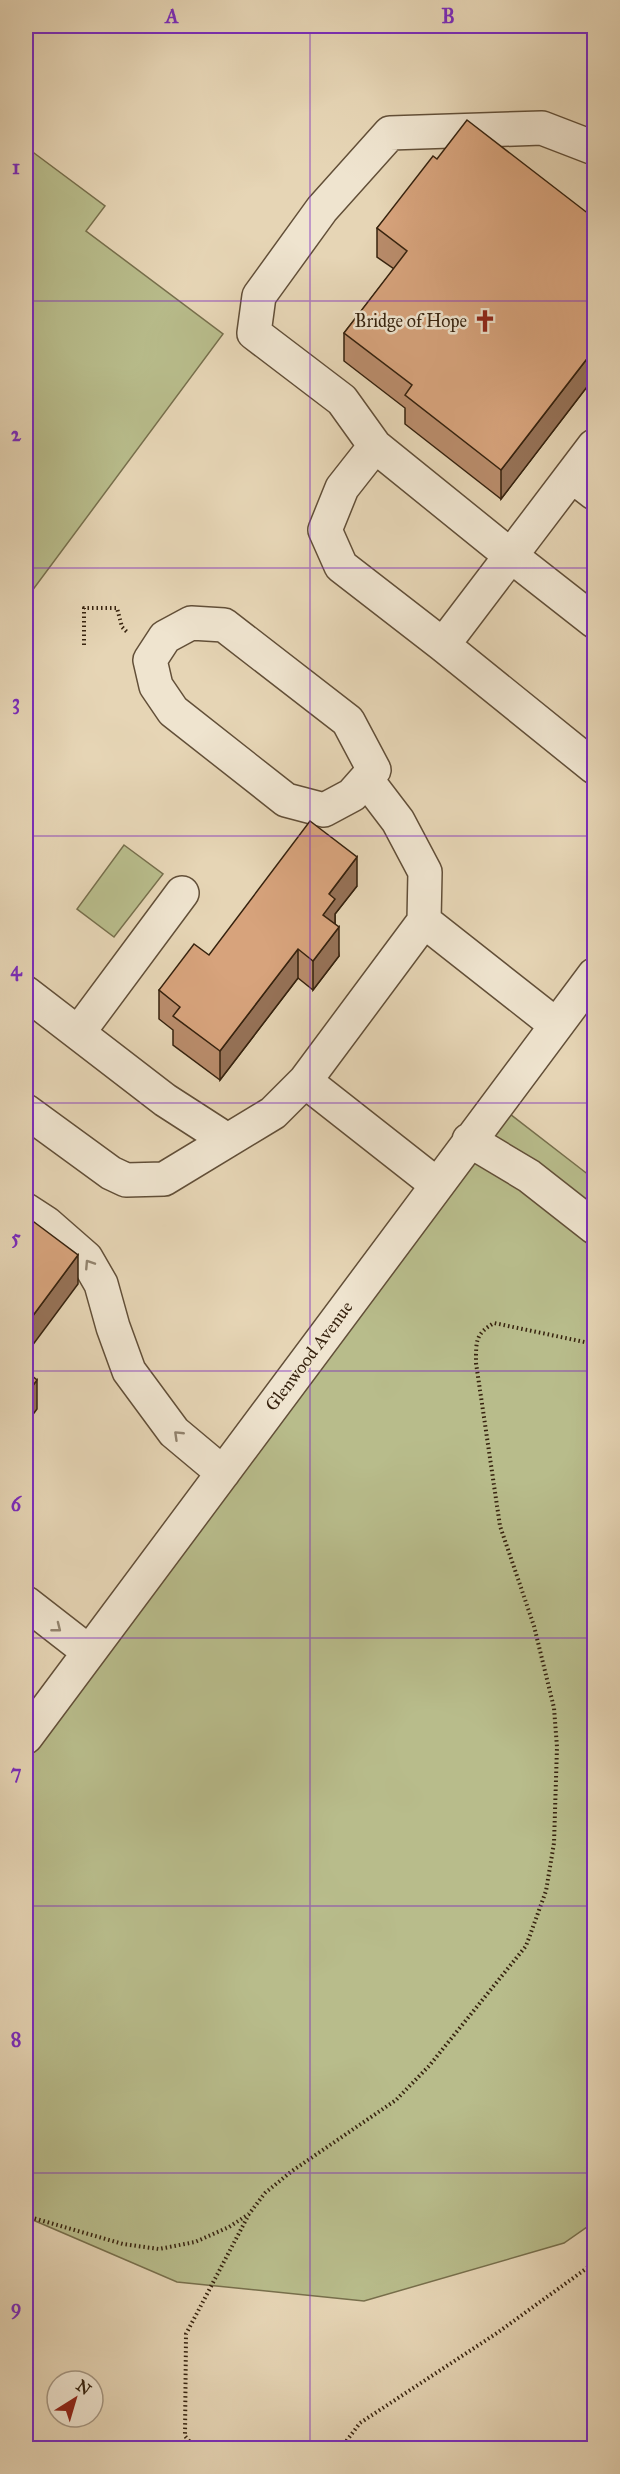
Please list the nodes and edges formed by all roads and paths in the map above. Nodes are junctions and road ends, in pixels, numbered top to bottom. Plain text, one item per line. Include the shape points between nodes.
1 (594, 148) edge
2 (375, 446) junction
3 (594, 446) edge
4 (583, 485) edge
5 (511, 556) junction
6 (594, 621) edge
7 (84, 645) dead end
8 (443, 645) junction
9 (157, 649) junction
10 (594, 767) edge
11 (366, 779) junction
12 (182, 893) dead end
13 (424, 921) junction
14 (594, 975) edge
15 (26, 993) edge
16 (556, 1025) junction
17 (78, 1033) junction
18 (305, 1081) junction
19 (26, 1111) edge
20 (227, 1140) junction
21 (469, 1140) junction
22 (436, 1184) junction
23 (26, 1210) edge
24 (594, 1227) edge
25 (594, 1344) edge
26 (223, 1473) junction
27 (26, 1603) edge
28 (89, 1652) junction
29 (26, 1737) edge
30 (249, 2214) junction
31 (26, 2216) edge
32 (594, 2263) edge
33 (195, 2448) edge
34 (341, 2448) edge

1 - 2 street via 542,128 390,133 322,209 259,296 254,333 342,400
2 - 5 street
2 - 8 street via 342,488 325,530 341,566
3 - 4 street
4 - 5 street
5 - 6 street
5 - 8 street
7 - 9 path via 84,608 117,608 122,627 135,640
8 - 10 street
9 - 11 street via 165,637 192,623 224,625 348,721 374,770
9 - 11 street via 150,660 156,686 173,711 286,800 324,810 352,795
11 - 13 street via 398,821 425,872
12 - 17 street
13 - 16 street
13 - 18 street
14 - 16 street, Glenwood Avenue
15 - 17 street
16 - 21 street, Glenwood Avenue
17 - 20 street via 165,1100
18 - 20 street via 273,1113
18 - 22 street
19 - 20 street via 126,1180 164,1179
21 - 22 street, Glenwood Avenue
21 - 24 street via 529,1176
22 - 26 street, Glenwood Avenue
26 -> 23 street via 174,1432 129,1371 101,1284 86,1258
25 - 30 path via 494,1323 482,1330 476,1343 501,1526 534,1626 554,1708 554,1843 546,1891 526,1946 429,2066 396,2100 292,2171 265,2193
26 - 28 street, Glenwood Avenue
27 -> 28 street
28 - 29 street, Glenwood Avenue
30 - 31 path via 195,2242 159,2249 123,2244
30 - 33 path via 186,2334 185,2436
32 - 34 path via 497,2333 360,2423

